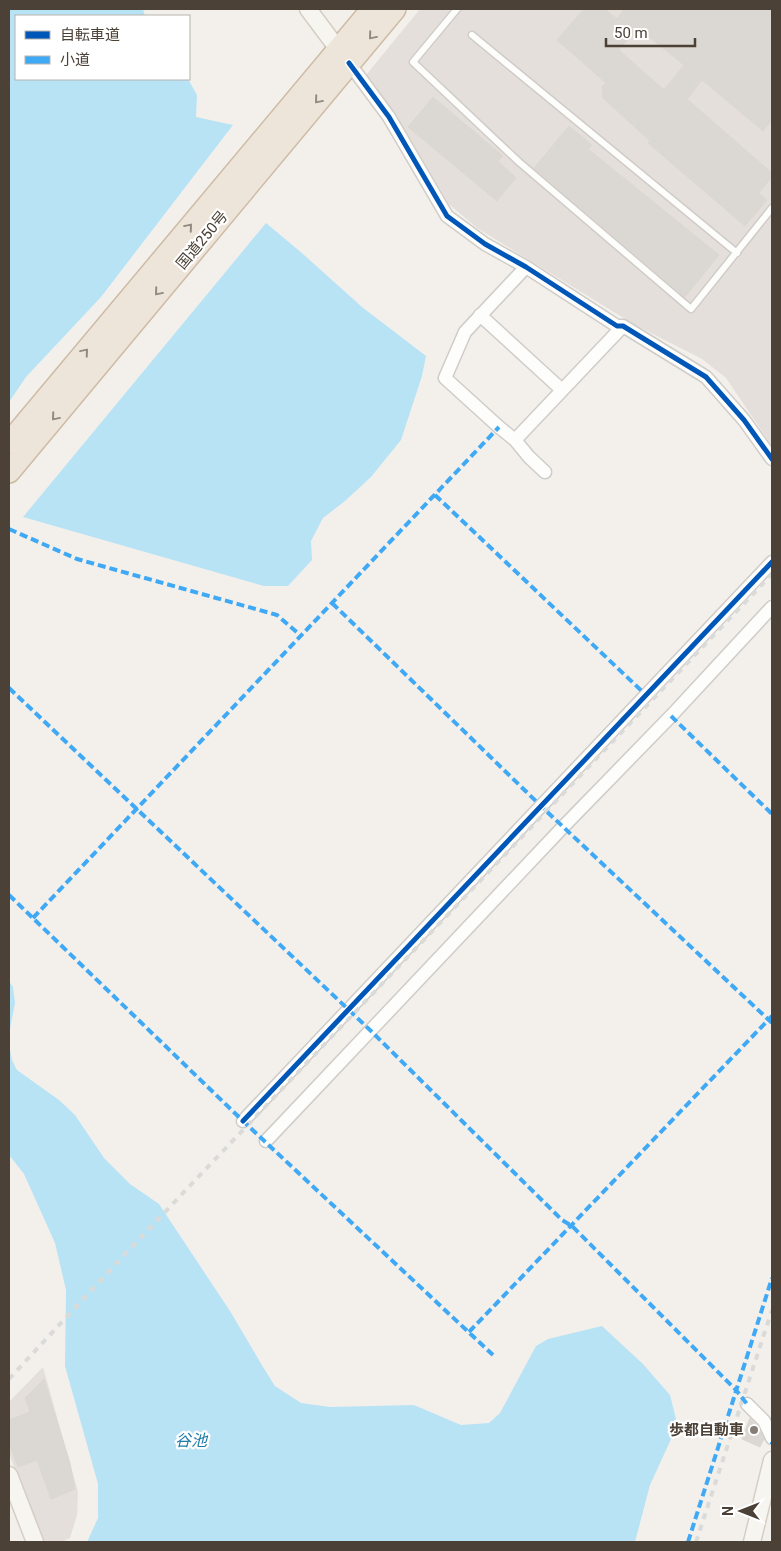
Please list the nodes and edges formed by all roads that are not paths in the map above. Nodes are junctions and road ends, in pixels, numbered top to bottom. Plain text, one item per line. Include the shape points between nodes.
1 (308, 9) edge
2 (372, 9) edge
3 (395, 9) edge
4 (457, 9) edge
5 (472, 36) dead end
6 (344, 56) junction
7 (772, 208) edge
8 (737, 253) junction
9 (526, 267) junction
10 (480, 316) junction
11 (623, 326) junction
12 (562, 390) junction
13 (515, 440) junction
14 (9, 443) edge
15 (772, 459) edge
16 (9, 472) edge
17 (545, 472) dead end
18 (772, 562) edge
19 (772, 607) edge
20 (244, 1121) dead end
21 (266, 1141) dead end
22 (748, 1404) dead end
23 (772, 1438) edge
24 (772, 1460) edge
25 (9, 1475) edge
26 (35, 1542) edge
27 (752, 1542) edge

1 - 6 main road
2 - 6 highway, 国道250号
3 -> 6 highway, 国道250号
4 - 8 lane via 413,62 519,162 691,309
5 - 8 lane
6 - 9 street via 389,116 447,216 485,244
14 -> 6 highway, 国道250号
6 -> 16 highway, 国道250号
7 - 8 lane
9 - 10 street
9 - 11 street via 617,326
10 - 12 street
10 - 13 street via 465,332 445,378
11 - 12 street
11 - 15 street via 706,377 744,420
12 - 13 street
13 - 17 street
18 - 20 street
19 - 21 street
22 - 23 street via 764,1421
24 - 27 main road
25 - 26 main road

